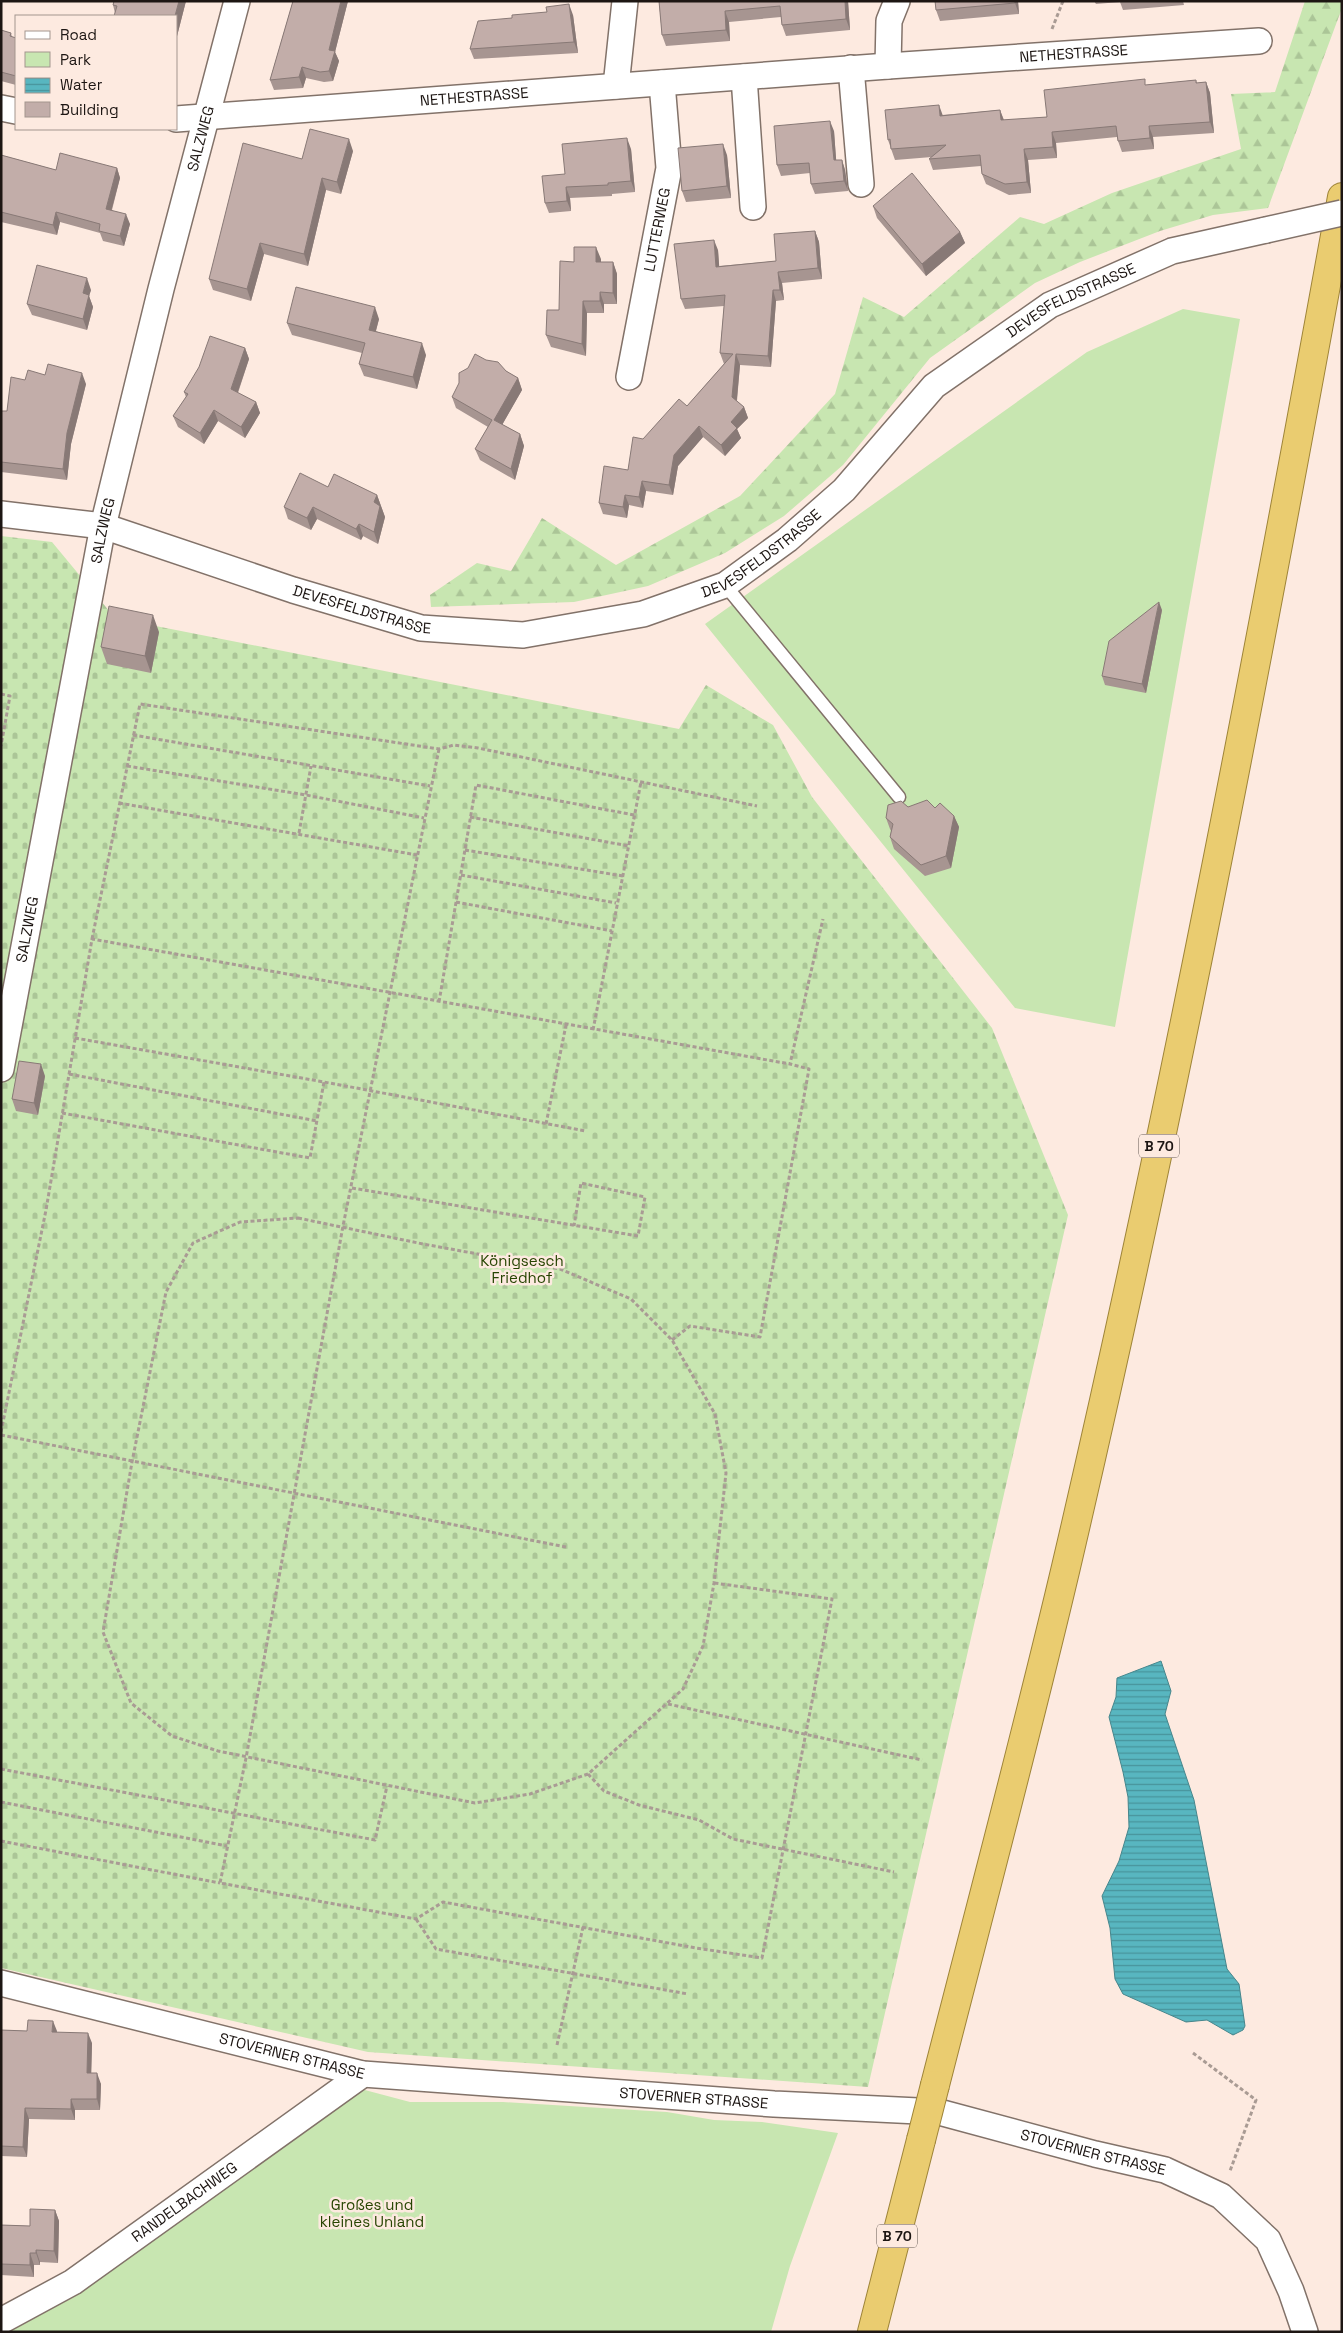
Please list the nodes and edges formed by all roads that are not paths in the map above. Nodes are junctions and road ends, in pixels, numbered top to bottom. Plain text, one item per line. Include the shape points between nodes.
1 (237, 1) edge
2 (625, 1) edge
3 (896, 1) edge
4 (1259, 41) dead end
5 (888, 66) junction
6 (851, 68) junction
7 (744, 77) junction
8 (662, 83) junction
9 (616, 86) junction
10 (1, 108) edge
11 (15, 111) edge
12 (205, 118) junction
13 (178, 119) edge
14 (861, 184) dead end
15 (1342, 197) edge
16 (754, 207) dead end
17 (1342, 213) edge
18 (629, 377) dead end
19 (1, 514) edge
20 (103, 526) junction
21 (725, 585) junction
22 (899, 797) dead end
23 (1, 1069) edge
24 (1, 1983) edge
25 (363, 2074) junction
26 (1, 2321) edge
27 (872, 2332) edge
28 (1306, 2332) edge

1 - 12 street, SALZWEG
2 - 9 street
3 - 5 street via 889,21
4 - 5 street, NETHESTRASSE
5 - 6 street, NETHESTRASSE
6 - 7 street, NETHESTRASSE
6 - 14 street
7 - 8 street, NETHESTRASSE
7 - 16 street
8 - 9 street, NETHESTRASSE
8 - 18 street, LUTTERWEG via 669,168
9 - 12 street, NETHESTRASSE
10 - 11 street
12 - 13 street, NETHESTRASSE
12 - 20 street, SALZWEG
15 - 27 highway, B 70, bridge via 1286,505 1172,1087 1065,1569
17 - 21 street, DEVESFELDSTRASSE, bridge via 1172,251 1050,305 934,386 844,490 787,540
19 - 20 street, DEVESFELDSTRASSE
20 - 21 street, DEVESFELDSTRASSE via 292,590 421,628 523,635 643,614
20 - 23 street, SALZWEG
21 - 22 lane
24 - 25 street, STOVERNER STRASSE
25 - 26 street, RANDELBACHWEG via 73,2282
25 - 28 street, STOVERNER STRASSE via 764,2103 940,2112 1165,2170 1221,2196 1268,2240

